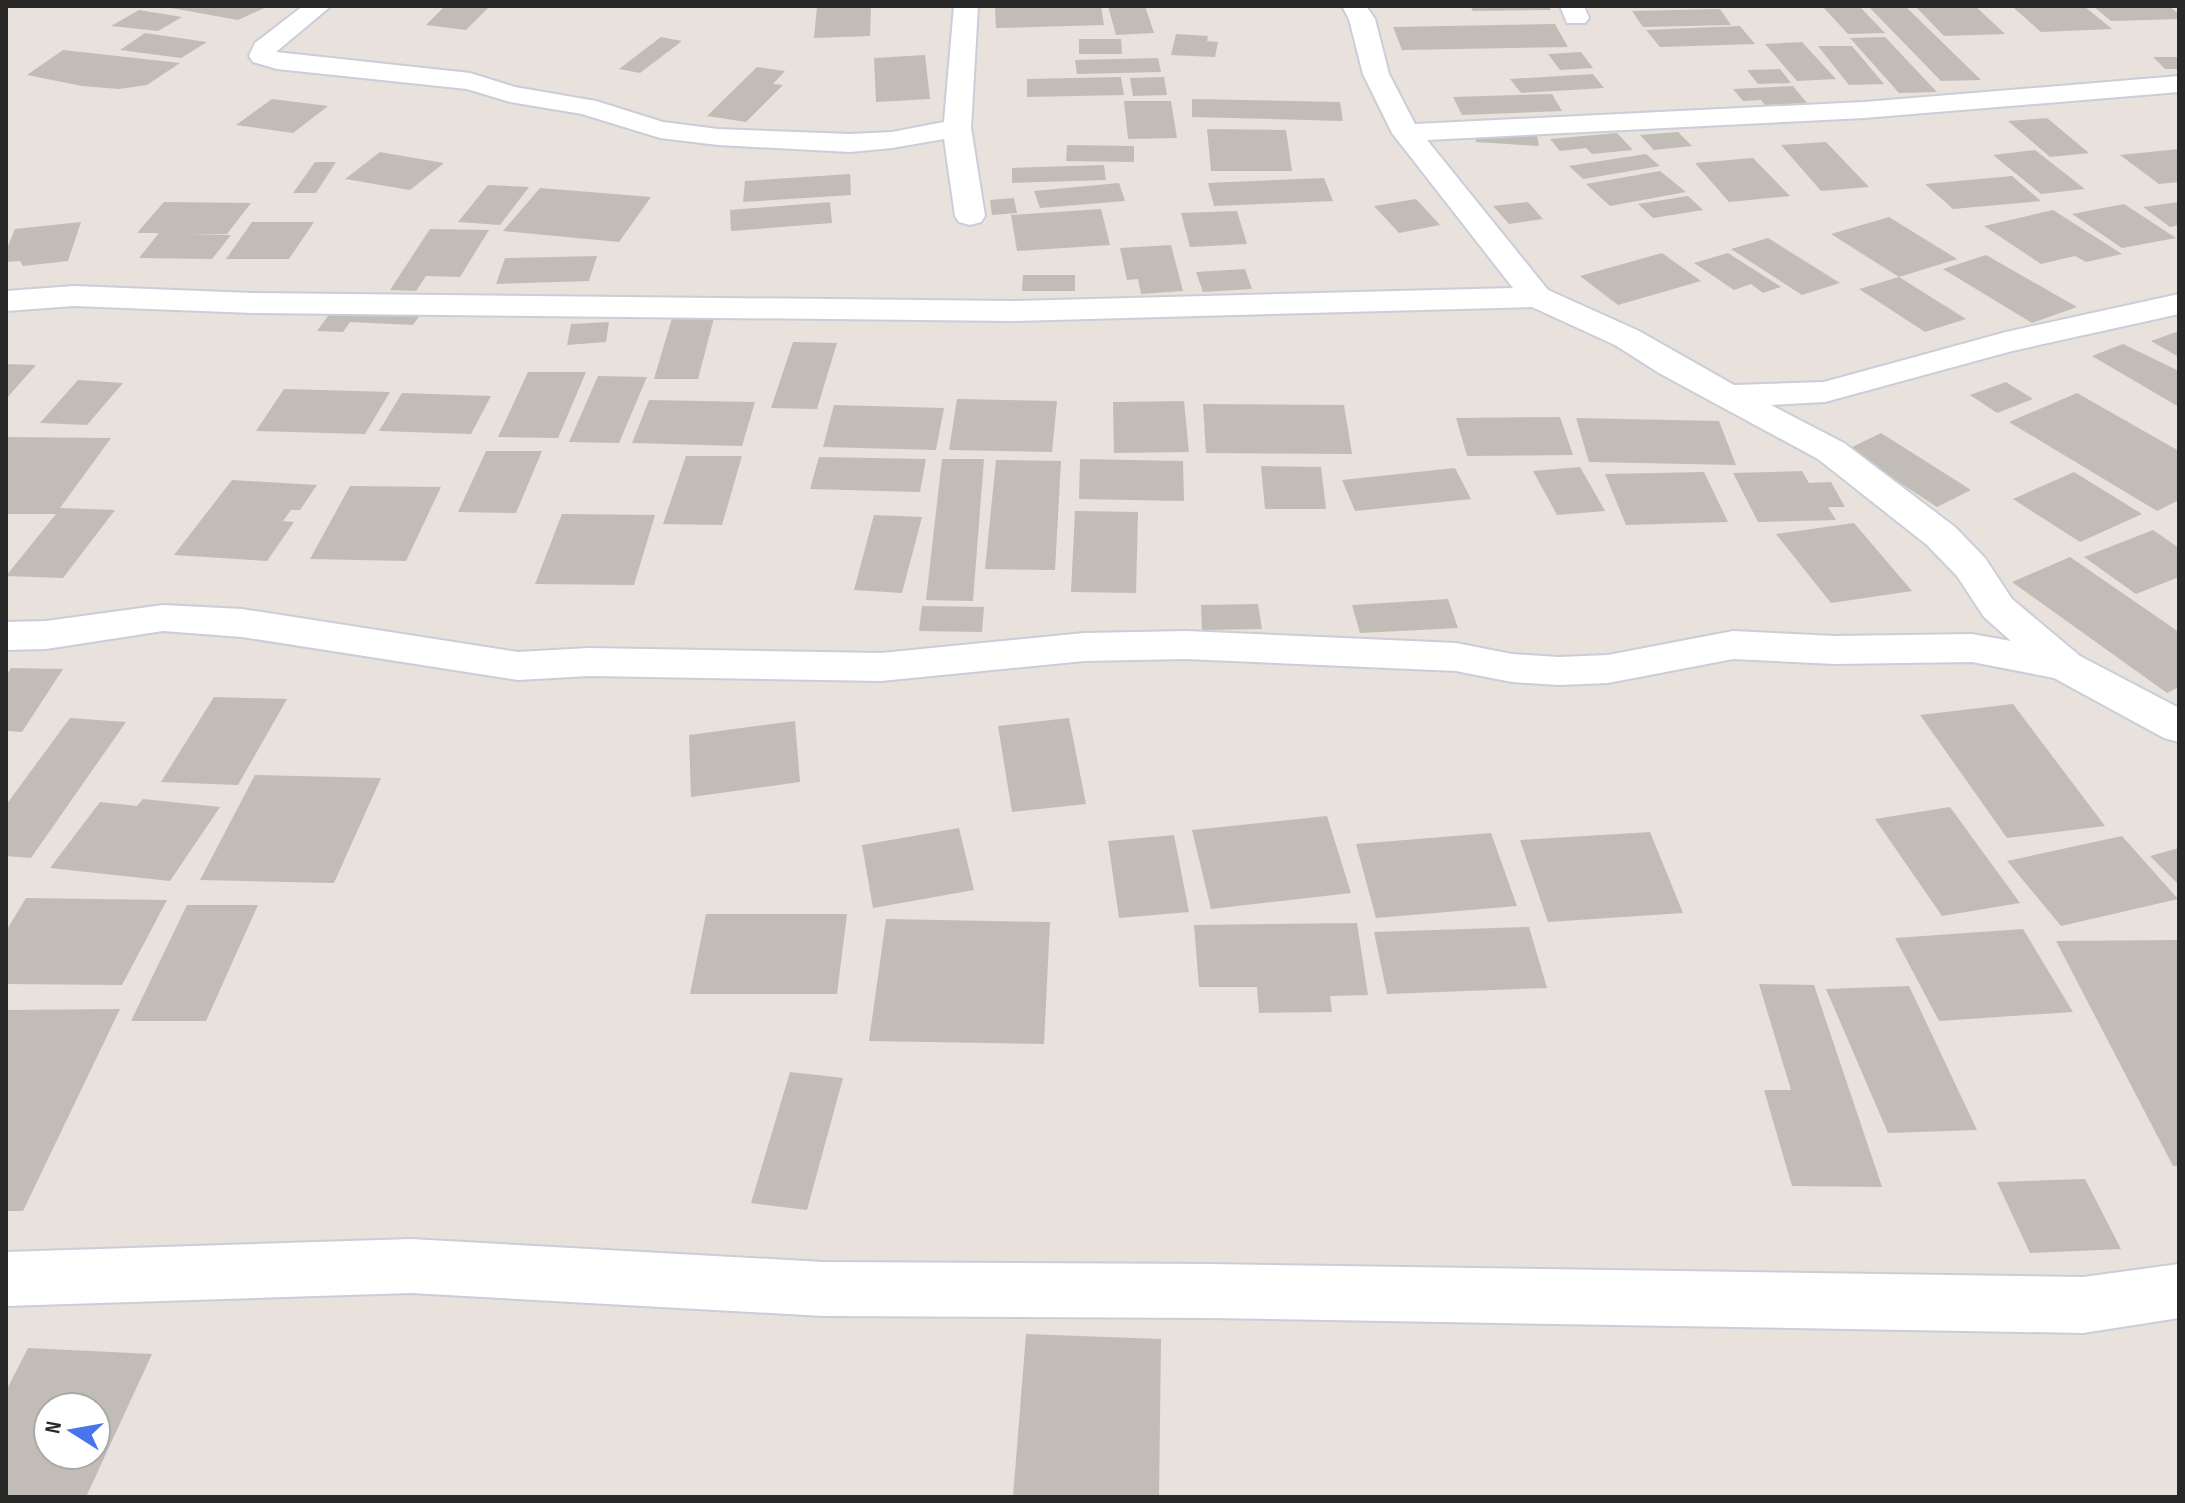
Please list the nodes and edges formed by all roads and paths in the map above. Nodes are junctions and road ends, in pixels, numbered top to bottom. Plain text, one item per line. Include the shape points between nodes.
1 (319, 6) edge
2 (966, 6) edge
3 (1354, 6) edge
4 (2179, 84) edge
5 (957, 128) junction
6 (1406, 133) junction
7 (970, 216) dead end
8 (1537, 297) junction
9 (6, 301) edge
10 (2179, 304) edge
11 (1731, 396) junction
12 (6, 636) edge
13 (2065, 666) junction
14 (2179, 727) edge
15 (6, 1279) edge
16 (2179, 1291) edge

1 - 5 street via 262,56 470,81 660,130 718,137 850,143
2 - 5 street
3 - 6 street via 1376,74
4 - 6 street via 1864,110
5 - 7 street
6 - 8 street
8 - 9 street via 1012,311 252,303 74,296
8 - 11 street via 1627,338
10 - 11 street via 2006,342 1825,392
11 - 13 street via 1831,451 1891,495 1941,536 1971,567 1998,608
12 - 13 street via 163,618 257,625 518,666 589,662 881,667 1084,647 1186,645 1456,657 1559,671 1608,669 1733,645 1972,648
13 - 14 street
15 - 16 street via 411,1266 823,1289 2083,1305

